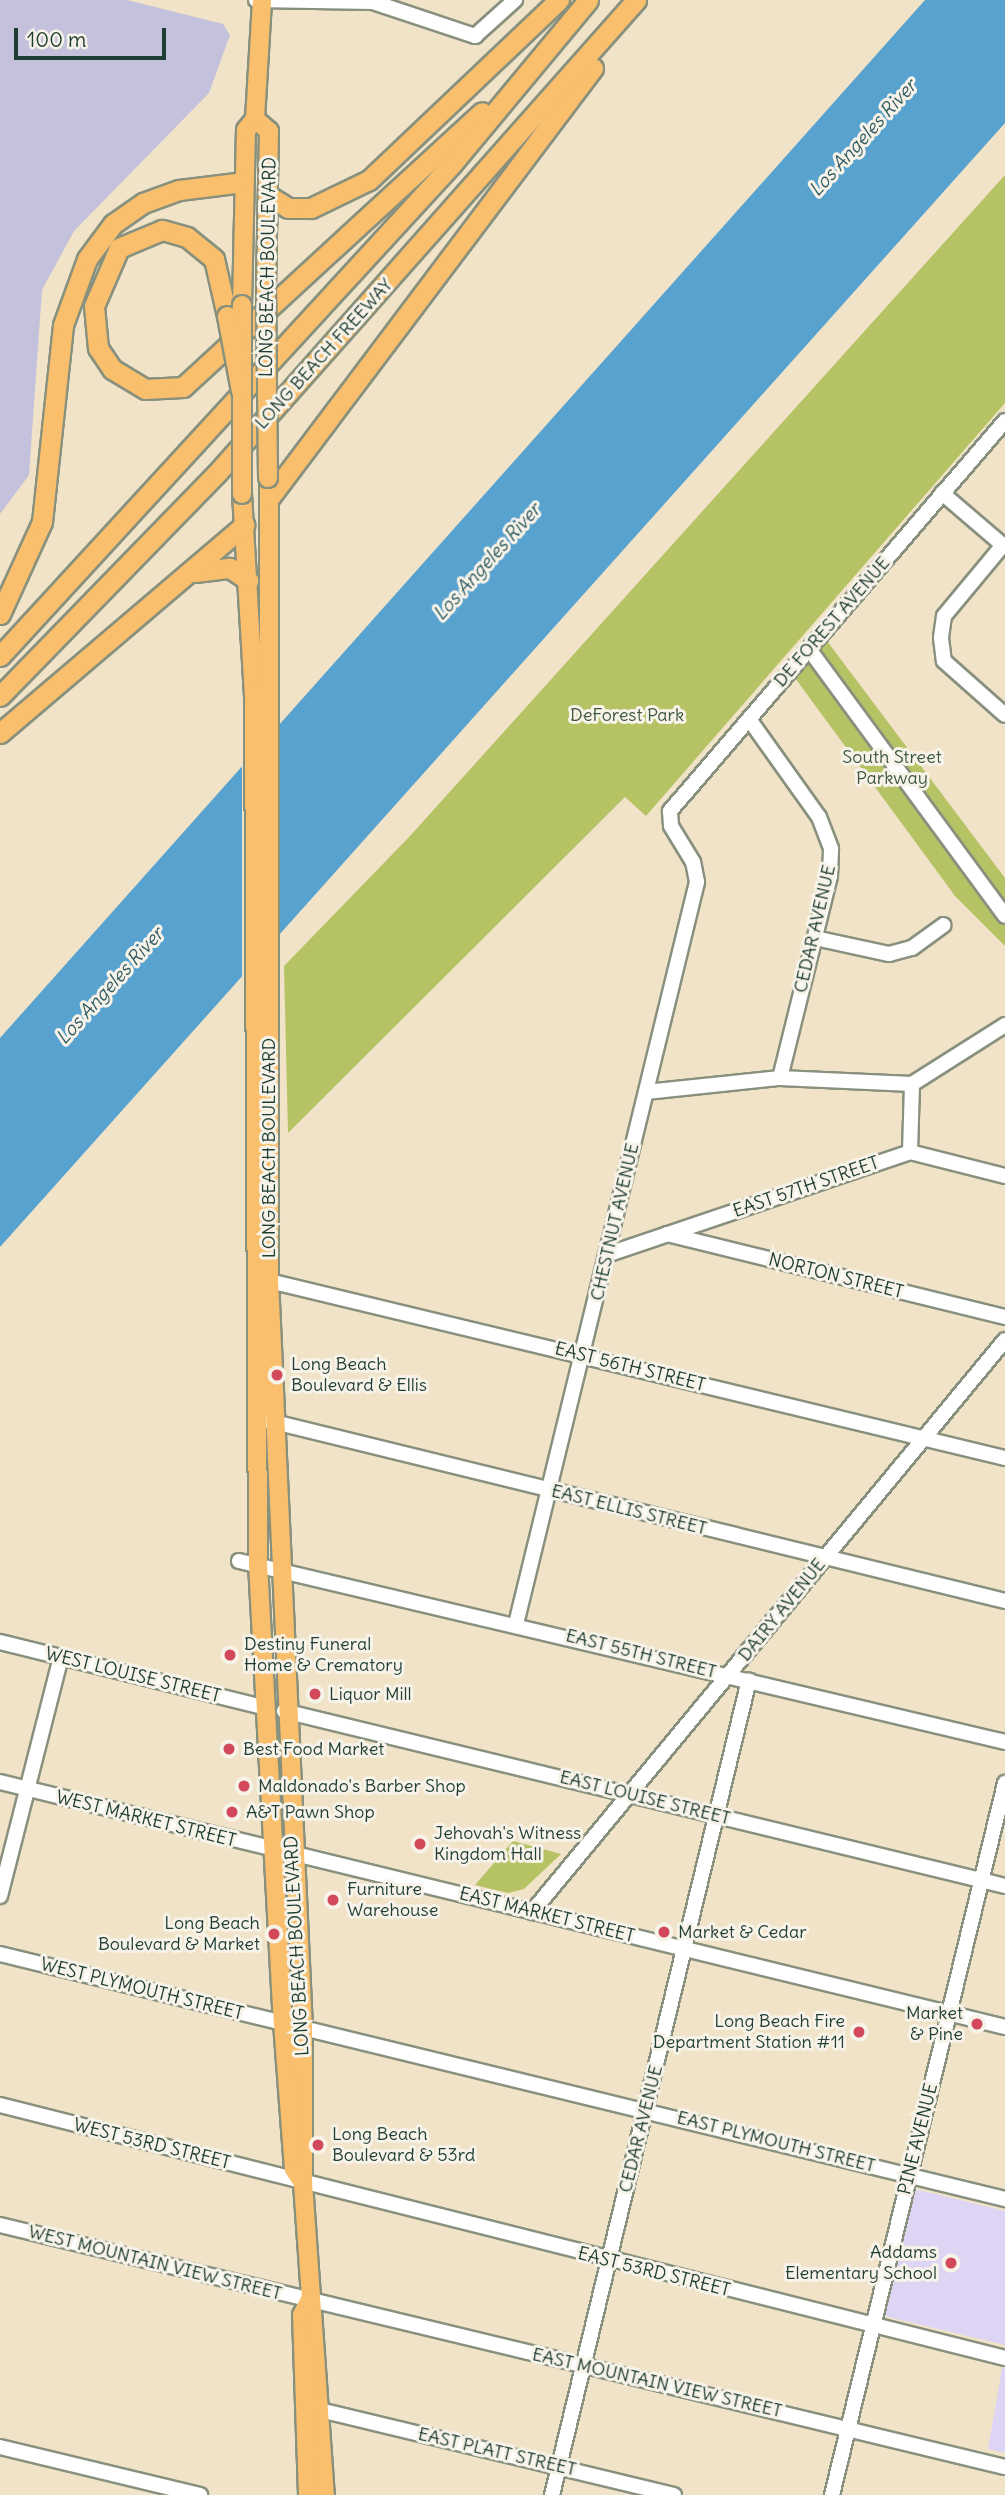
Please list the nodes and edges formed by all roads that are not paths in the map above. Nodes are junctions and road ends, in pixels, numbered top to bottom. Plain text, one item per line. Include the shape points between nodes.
1 (256, 0) edge
2 (262, 0) edge
3 (515, 0) edge
4 (559, 0) edge
5 (588, 0) edge
6 (636, 0) edge
7 (643, 0) edge
8 (542, 57) junction
9 (255, 119) junction
10 (243, 182) junction
11 (269, 196) junction
12 (262, 290) junction
13 (234, 310) junction
14 (241, 391) joint
15 (1005, 421) edge
16 (269, 488) junction
17 (942, 493) junction
18 (244, 525) junction
19 (1004, 546) edge
20 (187, 575) junction
21 (248, 580) junction
22 (0, 614) edge
23 (809, 649) junction
24 (0, 656) edge
25 (0, 696) edge
26 (261, 696) junction
27 (1005, 715) edge
28 (749, 719) junction
29 (0, 733) edge
30 (671, 826) joint
31 (1005, 916) edge
32 (944, 925) dead end
33 (815, 938) junction
34 (1005, 1025) edge
35 (780, 1078) junction
36 (912, 1084) junction
37 (646, 1092) junction
38 (910, 1152) junction
39 (1005, 1175) edge
40 (667, 1234) junction
41 (609, 1254) junction
42 (262, 1279) junction
43 (1005, 1317) edge
44 (1005, 1340) edge
45 (584, 1356) junction
46 (254, 1417) junction
47 (274, 1422) junction
48 (924, 1438) junction
49 (1005, 1458) edge
50 (549, 1490) junction
51 (824, 1557) junction
52 (239, 1562) dead end
53 (258, 1564) junction
54 (278, 1566) junction
55 (1005, 1601) edge
56 (516, 1623) junction
57 (0, 1642) edge
58 (61, 1657) junction
59 (729, 1675) junction
60 (749, 1681) junction
61 (275, 1709) junction
62 (1005, 1742) edge
63 (0, 1782) edge
64 (1005, 1783) edge
65 (26, 1788) junction
66 (629, 1795) junction
67 (717, 1815) junction
68 (283, 1853) junction
69 (981, 1880) junction
70 (1005, 1886) edge
71 (0, 1896) edge
72 (531, 1912) junction
73 (684, 1949) junction
74 (0, 1954) edge
75 (949, 2014) junction
76 (283, 2023) junction
77 (1005, 2027) edge
78 (303, 2028) junction
79 (0, 2105) edge
80 (645, 2110) junction
81 (909, 2175) junction
82 (303, 2183) junction
83 (1005, 2199) edge
84 (0, 2225) edge
85 (608, 2261) junction
86 (309, 2301) junction
87 (874, 2325) junction
88 (1005, 2358) edge
89 (583, 2365) junction
90 (320, 2410) junction
91 (848, 2429) junction
92 (0, 2447) edge
93 (559, 2467) junction
94 (1005, 2467) edge
95 (200, 2495) edge
96 (308, 2495) edge
97 (325, 2495) edge
98 (552, 2495) edge
99 (674, 2495) edge
100 (832, 2495) edge

1 - 2 street
2 - 3 street via 373,2 475,36
2 - 9 main road, LONG BEACH BOULEVARD
4 - 11 highway via 369,180 311,208 288,208
5 - 8 highway, LONG BEACH FREEWAY
6 - 25 highway, LONG BEACH FREEWAY via 216,473
7 - 16 highway
8 - 13 highway via 193,382 160,391 122,378 98,348 94,306 119,248 162,230 187,237 214,259
8 - 24 highway, LONG BEACH FREEWAY via 190,453
9 - 10 main road, LONG BEACH BOULEVARD via 246,130
9 - 11 main road, LONG BEACH BOULEVARD via 269,131
10 - 12 main road via 259,196
10 - 13 main road, LONG BEACH BOULEVARD
10 - 22 highway via 179,190 143,203 113,224 87,259 63,325 42,522
11 - 12 main road, LONG BEACH BOULEVARD
12 - 16 main road, LONG BEACH BOULEVARD, bridge
13 - 14 highway, bridge
14 - 18 main road, LONG BEACH BOULEVARD, bridge
15 - 17 street, DE FOREST AVENUE
16 - 18 main road
16 - 26 main road, LONG BEACH BOULEVARD
17 - 19 street
17 - 23 street, DE FOREST AVENUE
18 - 20 highway
18 - 21 main road, LONG BEACH BOULEVARD
19 - 27 street via 944,616 941,638 944,661
20 - 21 highway via 214,565
20 - 29 highway
21 - 26 main road, LONG BEACH BOULEVARD
23 - 28 street, DE FOREST AVENUE
23 - 31 street
26 - 42 main road, LONG BEACH BOULEVARD
28 - 30 street, DE FOREST AVENUE via 670,811
28 - 33 street, CEDAR AVENUE via 829,838 830,876
30 - 37 street, CHESTNUT AVENUE via 697,882
32 - 33 street via 912,948 890,954
33 - 35 street, CEDAR AVENUE
34 - 36 street
35 - 36 street
35 - 37 street
36 - 38 street
37 - 41 street, CHESTNUT AVENUE
38 - 39 street
38 - 40 street, EAST 57TH STREET
40 - 41 street, EAST 57TH STREET
40 - 43 street, NORTON STREET
41 - 45 street, CHESTNUT AVENUE
42 - 45 street, EAST 56TH STREET
42 - 46 main road, LONG BEACH BOULEVARD
42 - 47 main road, LONG BEACH BOULEVARD
44 - 48 street, DAIRY AVENUE
45 - 48 street, EAST 56TH STREET
45 - 50 street, CHESTNUT AVENUE
46 - 47 street, EAST ELLIS STREET
46 - 53 main road, LONG BEACH BOULEVARD
47 - 50 street, EAST ELLIS STREET
47 - 54 main road, LONG BEACH BOULEVARD
48 - 49 street, EAST 56TH STREET
48 - 51 street, DAIRY AVENUE
50 - 51 street, EAST ELLIS STREET
50 - 56 street, CHESTNUT AVENUE
51 - 55 street, EAST ELLIS STREET
51 - 59 street, DAIRY AVENUE
52 - 53 street, EAST 55TH STREET
53 - 54 street, EAST 55TH STREET
53 - 61 main road, LONG BEACH BOULEVARD
54 - 56 street, EAST 55TH STREET
54 - 61 main road, LONG BEACH BOULEVARD
56 - 59 street, EAST 55TH STREET
57 - 58 street, WEST LOUISE STREET
58 - 61 street, WEST LOUISE STREET
58 - 65 street
59 - 60 street, EAST 55TH STREET
59 - 66 street, DAIRY AVENUE
60 - 62 street, EAST 55TH STREET
60 - 67 street, CEDAR AVENUE
61 - 66 street, EAST LOUISE STREET
61 - 68 main road, LONG BEACH BOULEVARD
63 - 65 street, WEST MARKET STREET
64 - 69 street, PINE AVENUE
65 - 68 street, WEST MARKET STREET
65 - 71 street
66 - 67 street, EAST LOUISE STREET
66 - 72 street, DAIRY AVENUE
67 - 69 street, EAST LOUISE STREET
67 - 73 street, CEDAR AVENUE
68 - 72 street, EAST MARKET STREET
68 - 76 main road, LONG BEACH BOULEVARD
68 - 78 main road, LONG BEACH BOULEVARD
69 - 70 street, EAST LOUISE STREET
69 - 75 street, PINE AVENUE
72 - 73 street, EAST MARKET STREET
73 - 75 street, EAST MARKET STREET
73 - 80 street, CEDAR AVENUE
74 - 76 street, WEST PLYMOUTH STREET
75 - 77 street, EAST MARKET STREET
75 - 81 street, PINE AVENUE
76 - 82 main road, LONG BEACH BOULEVARD via 294,2169
78 - 80 street, EAST PLYMOUTH STREET
78 - 82 main road, LONG BEACH BOULEVARD
79 - 82 street, WEST 53RD STREET
80 - 81 street, EAST PLYMOUTH STREET
80 - 85 street, CEDAR AVENUE
81 - 83 street, EAST PLYMOUTH STREET
81 - 87 street, PINE AVENUE
82 - 85 street, EAST 53RD STREET
82 - 86 main road, LONG BEACH BOULEVARD
84 - 86 street, WEST MOUNTAIN VIEW STREET
85 - 87 street, EAST 53RD STREET
85 - 89 street, CEDAR AVENUE
86 - 89 street, EAST MOUNTAIN VIEW STREET
86 - 90 main road, LONG BEACH BOULEVARD via 316,2315
86 - 96 main road, LONG BEACH BOULEVARD via 302,2315
87 - 88 street, EAST 53RD STREET
87 - 91 street, PINE AVENUE
89 - 91 street, EAST MOUNTAIN VIEW STREET
89 - 93 street, CEDAR AVENUE
90 - 93 street, EAST PLATT STREET
90 - 97 main road, LONG BEACH BOULEVARD
91 - 94 street, EAST MOUNTAIN VIEW STREET
91 - 100 street, PINE AVENUE
92 - 95 street
93 - 98 street, CEDAR AVENUE
93 - 99 street, EAST PLATT STREET

